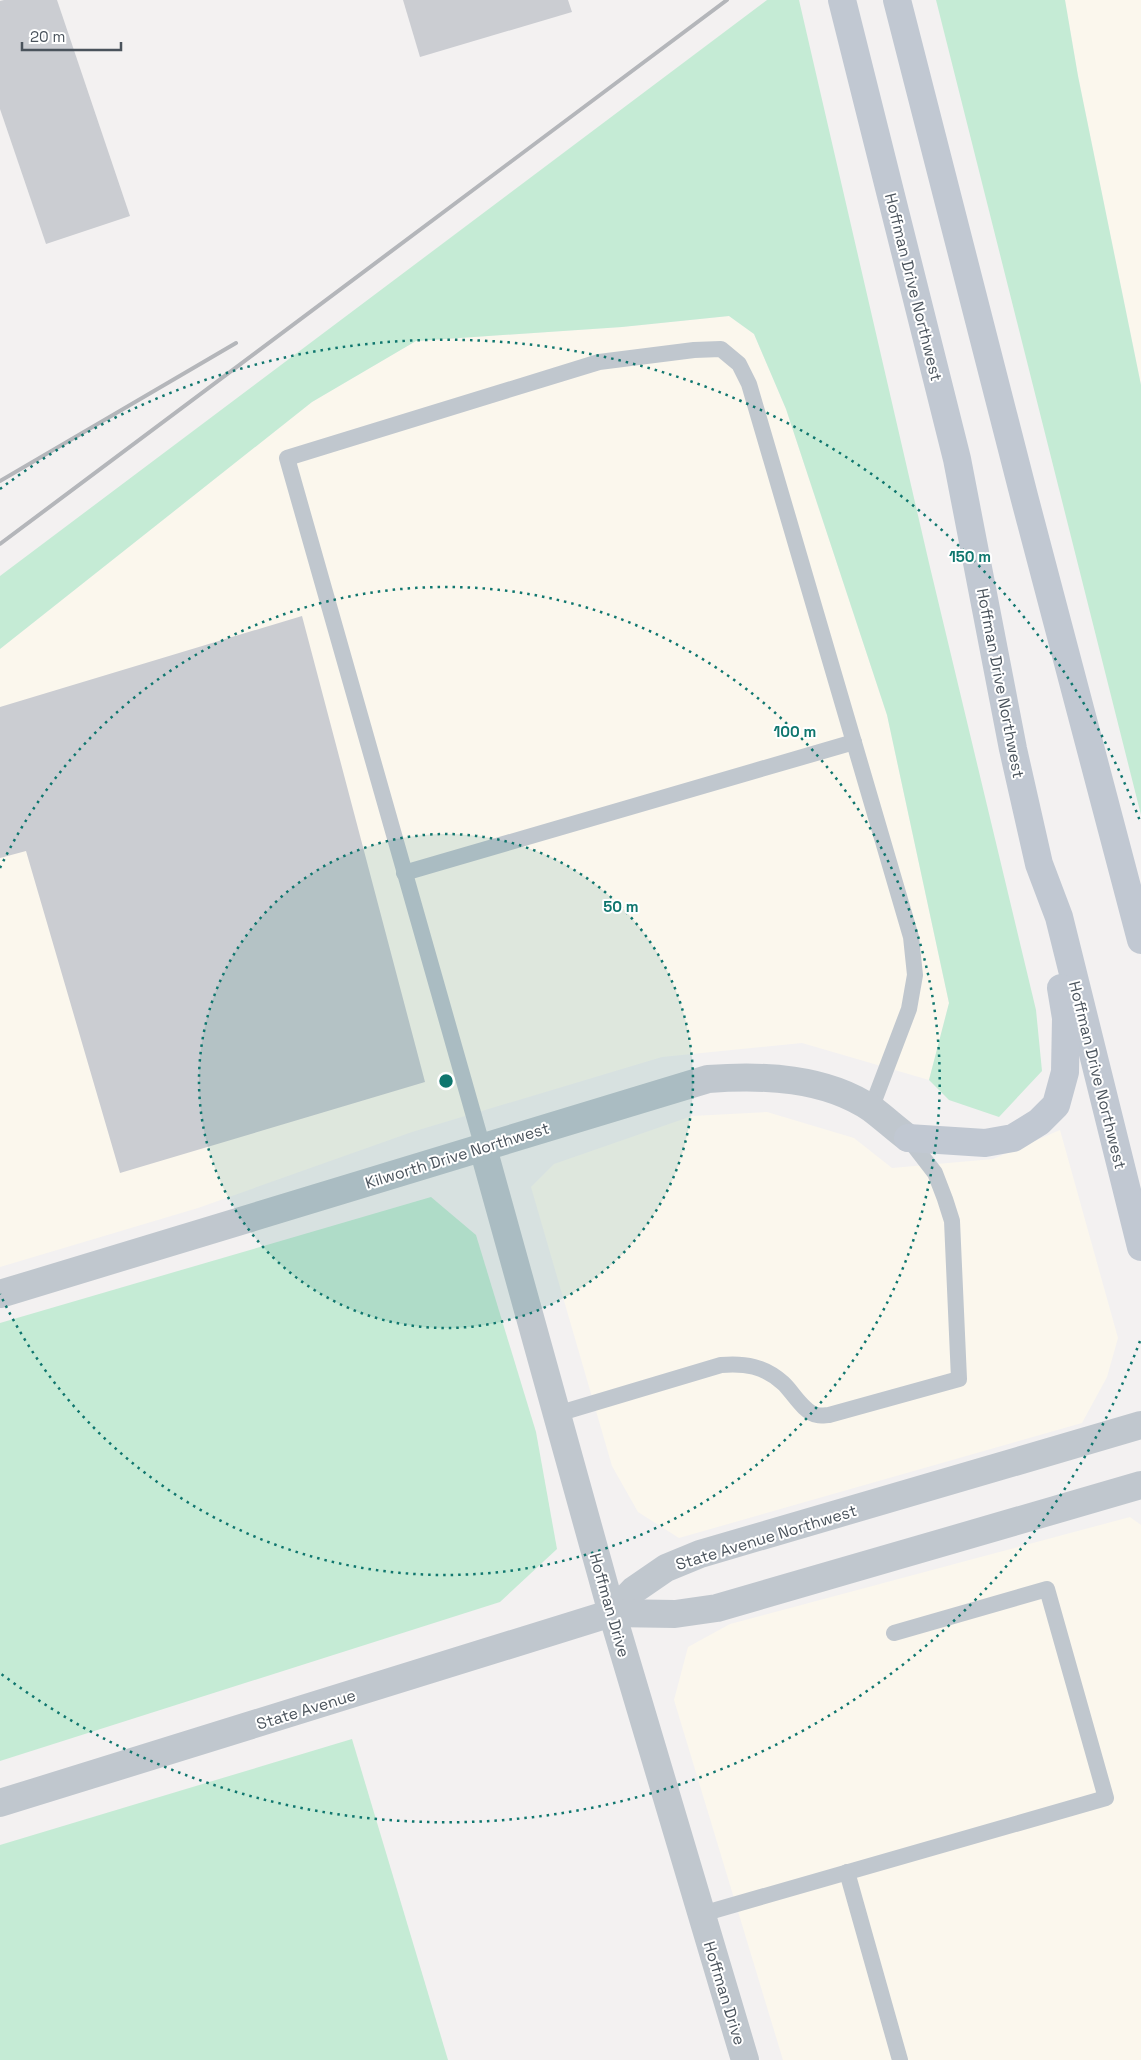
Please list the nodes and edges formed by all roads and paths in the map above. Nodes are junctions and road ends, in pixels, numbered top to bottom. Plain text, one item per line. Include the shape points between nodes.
1 (842, 0) edge
2 (899, 8) edge
3 (854, 742) junction
4 (1116, 848) junction
5 (1039, 864) junction
6 (404, 873) junction
7 (1141, 891) edge
8 (1141, 940) edge
9 (871, 1109) junction
10 (908, 1138) junction
11 (483, 1148) junction
12 (1141, 1246) edge
13 (0, 1294) edge
14 (557, 1414) junction
15 (1141, 1425) edge
16 (1141, 1485) edge
17 (612, 1613) junction
18 (894, 1633) dead end
19 (0, 1803) edge
20 (846, 1872) junction
21 (702, 1914) junction
22 (745, 2060) edge
23 (900, 2060) edge

1 - 5 main road, Hoffman Drive Northwest via 957,459
2 - 4 main road
3 - 6 lane
3 - 6 lane via 749,384 739,364 721,349 599,362 580,367 287,458
3 - 9 lane via 911,936 915,974 909,1009
4 - 7 main road
4 - 8 main road
5 - 10 main road via 1066,1018 1065,1072 1056,1105 1039,1122 1014,1138 985,1143
5 - 12 main road, Hoffman Drive Northwest via 1059,916
6 - 11 lane
9 - 10 street, Kilworth Drive Northwest
9 - 11 street, Kilworth Drive Northwest via 837,1091 791,1080 743,1076 708,1079
10 - 14 lane via 934,1173 952,1221 959,1379 829,1416 817,1415 764,1370 742,1363 728,1364
11 - 13 street, Kilworth Drive Northwest
11 - 14 street, Hoffman Drive
14 - 17 street, Hoffman Drive
15 - 17 street, State Avenue Northwest via 700,1554 666,1568 634,1590
16 - 17 street via 718,1608 675,1614
17 - 19 street, State Avenue
17 - 21 street, Hoffman Drive
18 - 20 lane via 1047,1589 1106,1798
20 - 21 lane
20 - 23 lane
21 - 22 street, Hoffman Drive

